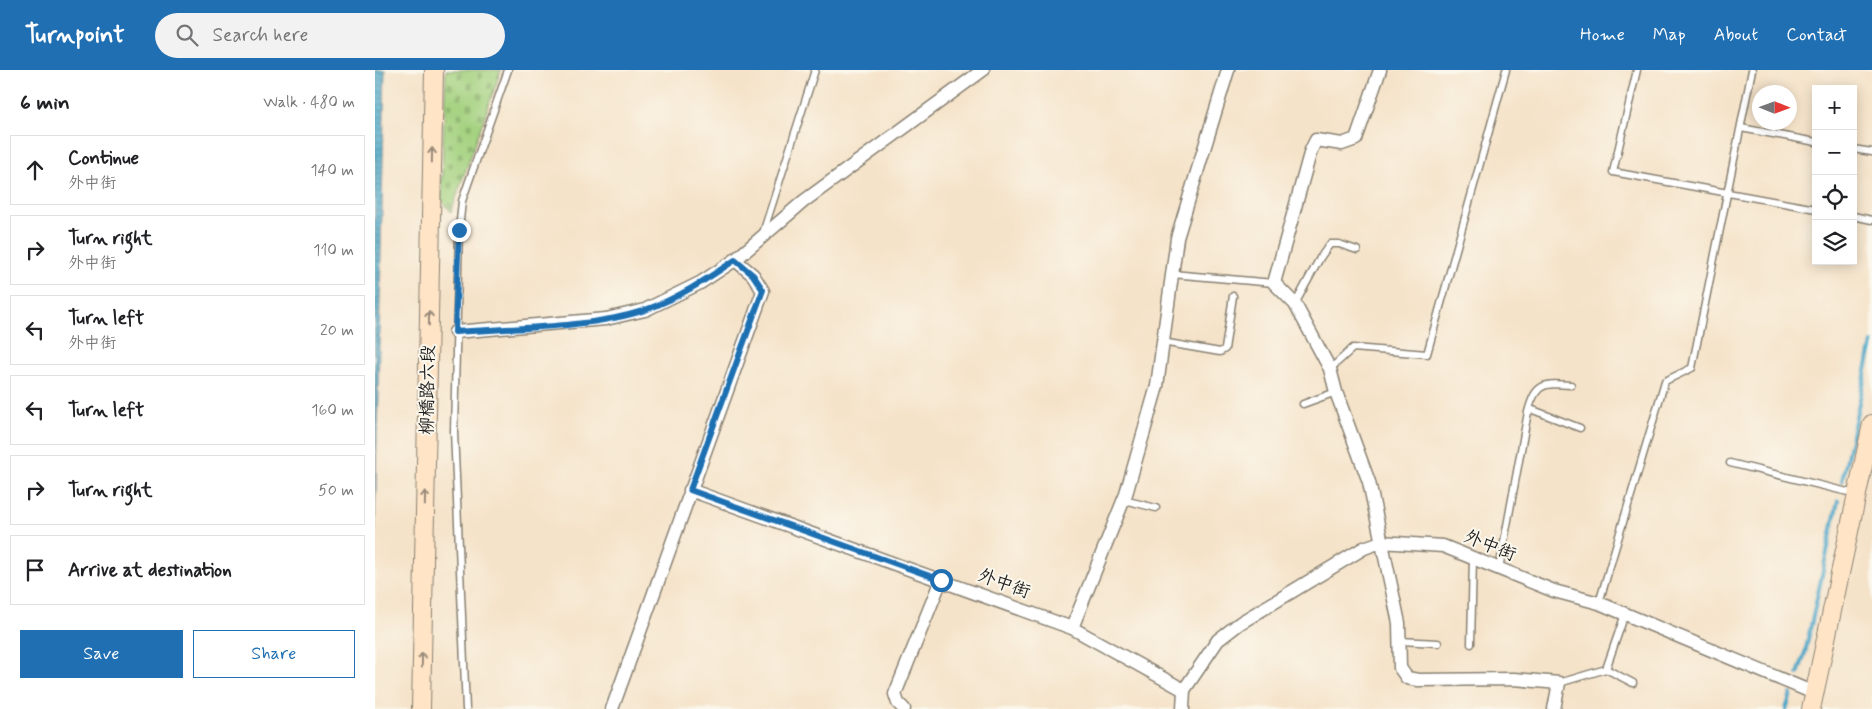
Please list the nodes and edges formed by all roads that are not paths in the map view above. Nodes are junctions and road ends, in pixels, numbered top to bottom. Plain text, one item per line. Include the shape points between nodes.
1 (433, 70) edge
2 (508, 70) edge
3 (815, 70) edge
4 (983, 70) edge
5 (1228, 70) edge
6 (1380, 70) edge
7 (1506, 70) edge
8 (1637, 70) edge
9 (1752, 70) edge
10 (1741, 128) junction
11 (1812, 141) edge
12 (1857, 150) edge
13 (1872, 152) edge
14 (1728, 193) junction
15 (1812, 208) edge
16 (1857, 217) edge
17 (1872, 220) edge
18 (762, 237) junction
19 (1357, 250) dead end
20 (735, 260) junction
21 (1171, 274) junction
22 (1274, 283) junction
23 (1233, 296) dead end
24 (1295, 304) junction
25 (455, 332) junction
26 (1162, 342) junction
27 (1330, 369) junction
28 (1571, 385) dead end
29 (1336, 392) junction
30 (1303, 404) dead end
31 (1528, 412) junction
32 (1872, 424) edge
33 (1580, 428) dead end
34 (1730, 463) dead end
35 (690, 490) junction
36 (1857, 495) junction
37 (1124, 500) junction
38 (1156, 508) dead end
39 (1381, 542) junction
40 (1473, 558) junction
41 (1499, 568) junction
42 (941, 580) junction
43 (1599, 603) junction
44 (1625, 614) junction
45 (1072, 628) junction
46 (1399, 642) junction
47 (1438, 643) dead end
48 (1471, 644) dead end
49 (1606, 669) junction
50 (1559, 683) junction
51 (1633, 683) dead end
52 (1184, 690) junction
53 (1813, 701) edge
54 (421, 709) edge
55 (466, 709) edge
56 (612, 709) edge
57 (904, 709) edge
58 (1183, 709) edge
59 (1554, 709) edge

54 -> 1 main road, 柳橋路六段
2 - 25 lane via 462,201
3 - 18 lane
4 - 18 street via 804,201
5 - 21 street via 1177,238
6 - 22 street via 1356,139 1342,144 1316,140 1311,150
7 - 27 lane via 1427,354 1353,348
8 - 14 lane via 1613,172
9 - 10 lane
10 - 11 lane
10 - 14 lane
12 - 13 lane
14 - 15 lane
14 - 43 lane via 1692,368 1665,381
16 - 17 lane
18 - 20 street
19 - 24 lane via 1330,244
20 - 25 street via 700,284 645,310 577,323
20 - 35 street via 753,275 763,290
21 - 22 lane
21 - 26 street
22 - 24 street
23 - 26 lane via 1225,349 1220,352
24 - 27 street
25 - 55 lane via 455,431
26 - 37 street via 1157,386
27 - 29 street
28 - 31 lane via 1549,383 1539,387
29 - 30 lane
29 - 39 street via 1369,482
31 - 33 lane via 1533,410
31 - 41 lane
32 - 36 main road
34 - 36 lane
35 - 42 street, 外中街
35 - 56 street
36 - 53 main road
37 - 38 lane
37 - 45 street
39 - 40 street, 外中街 via 1443,546
39 - 46 street via 1399,623
39 - 52 street, 外中街 via 1364,548 1240,622 1218,640
40 - 41 street, 外中街
40 - 48 lane
41 - 43 street, 外中街 via 1554,591
42 - 45 street, 外中街
42 - 57 street via 895,694
43 - 44 street, 外中街
44 - 49 lane
44 - 53 street, 外中街
45 - 52 street, 外中街
46 - 47 lane
46 - 50 street via 1400,668 1407,678 1514,679
49 - 50 lane
49 - 51 lane
50 - 59 street
52 - 58 street

